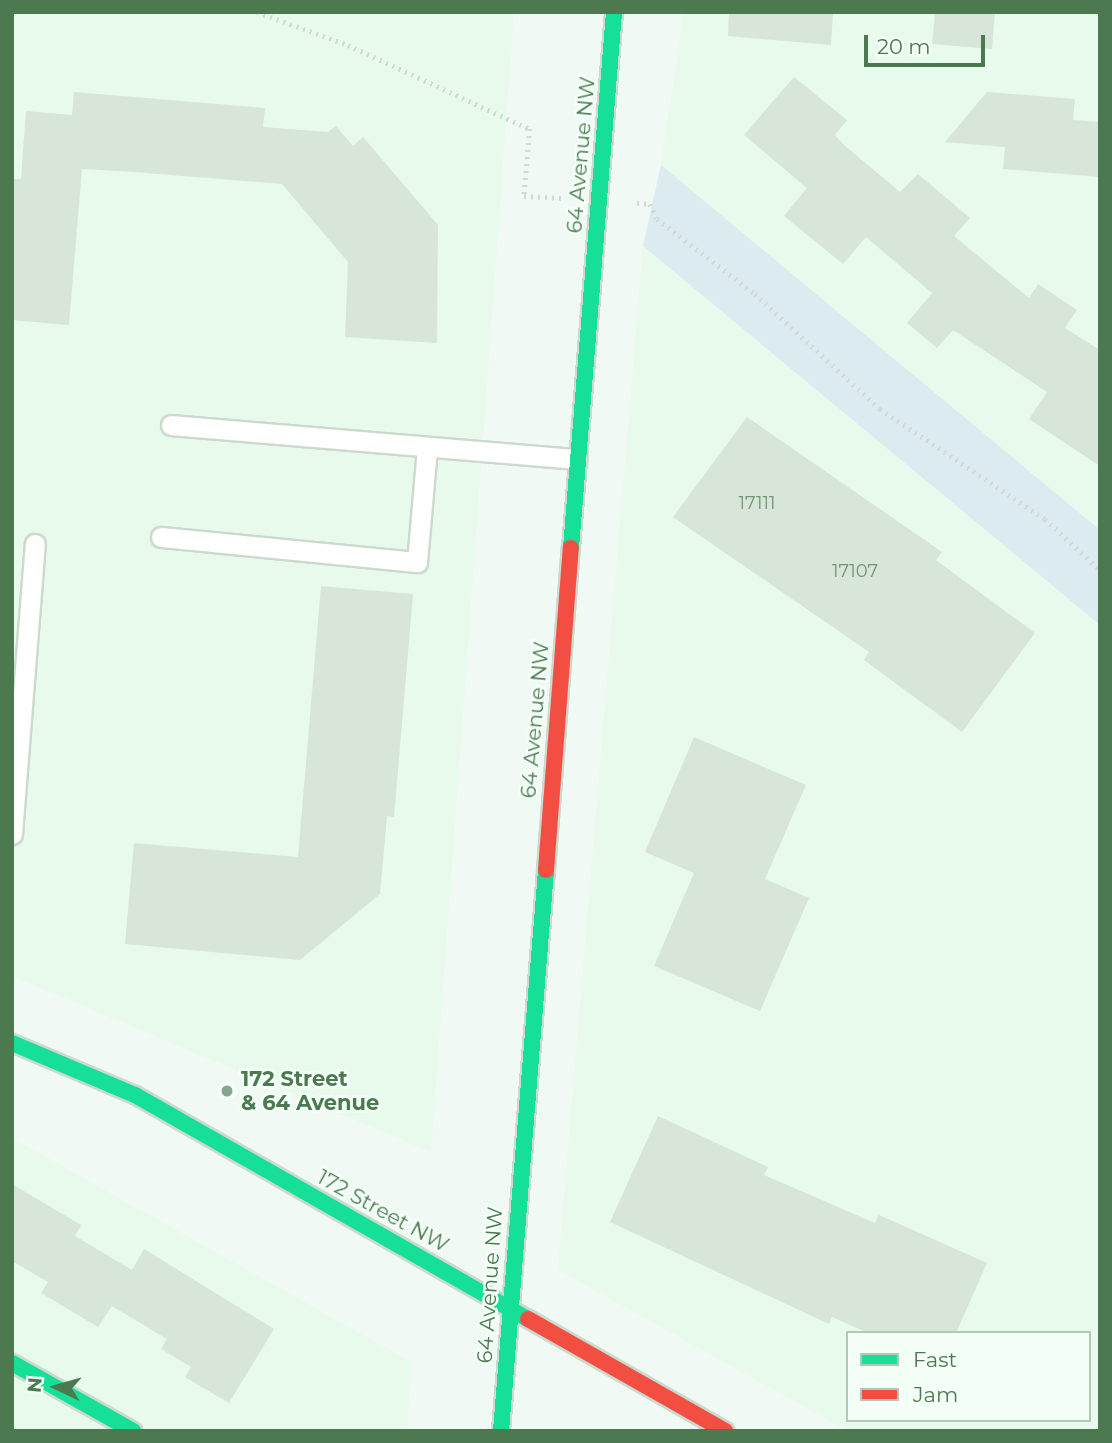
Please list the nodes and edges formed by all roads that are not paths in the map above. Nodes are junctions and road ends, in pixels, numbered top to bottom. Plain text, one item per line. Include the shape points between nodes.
1 (614, 12) edge
2 (171, 425) dead end
3 (427, 447) junction
4 (577, 459) junction
5 (162, 537) dead end
6 (35, 544) dead end
7 (12, 834) edge
8 (12, 1043) edge
9 (509, 1306) junction
10 (12, 1363) edge
11 (133, 1431) edge
12 (501, 1431) edge
13 (725, 1431) edge

1 - 4 street, 64 Avenue NW
2 - 3 lane
3 - 4 lane
3 - 5 lane via 417,562
4 - 9 street, 64 Avenue NW
6 - 7 lane
8 - 9 street, 172 Street NW via 135,1095
9 - 12 street, 64 Avenue NW
9 - 13 street, 172 Street NW
10 - 11 street

